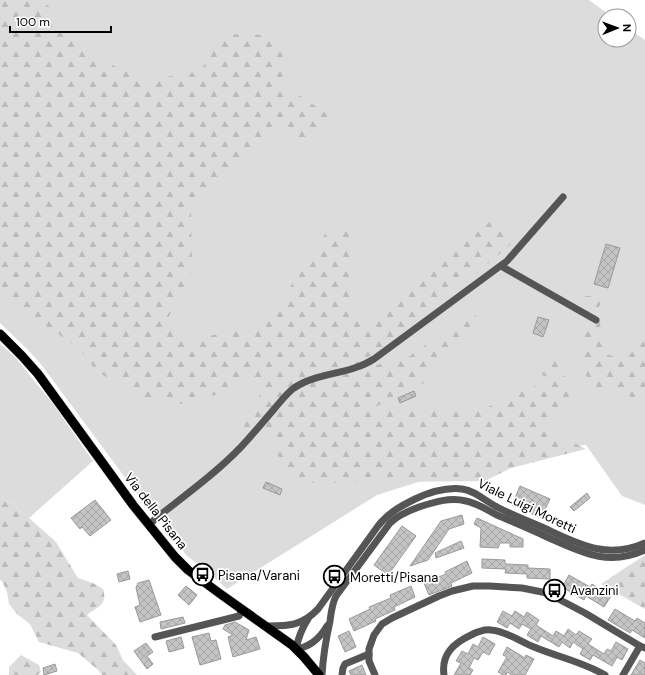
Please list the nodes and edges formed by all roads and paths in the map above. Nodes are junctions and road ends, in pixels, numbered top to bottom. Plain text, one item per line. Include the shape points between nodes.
1 (563, 197) dead end
2 (501, 266) junction
3 (596, 320) dead end
4 (0, 334) edge
5 (472, 492) junction
6 (421, 507) junction
7 (149, 525) junction
8 (645, 543) edge
9 (645, 550) edge
10 (242, 610) junction
11 (309, 618) junction
12 (329, 623) junction
13 (264, 626) junction
14 (155, 636) dead end
15 (643, 647) edge
16 (296, 649) junction
17 (369, 654) junction
18 (319, 675) edge
19 (322, 675) edge
20 (342, 675) edge
21 (375, 675) edge
22 (444, 675) edge
23 (606, 675) edge
24 (623, 675) edge

1 - 2 street
2 - 3 street
2 - 7 street via 367,363 313,378 292,389 228,460
4 - 7 main road, Via della Pisana via 38,374
5 - 6 street via 432,496 424,499
5 - 8 street, Viale Luigi Moretti via 502,510 593,548 618,550
5 - 11 street, Viale Luigi Moretti via 457,489 436,491 389,514
6 - 9 street, Viale Luigi Moretti via 450,500 471,502 586,554 610,558
6 - 12 street, Viale Luigi Moretti via 394,518 382,533 337,594
7 - 10 main road, Via della Pisana via 181,563
10 - 13 main road, Via della Pisana
10 - 14 street via 239,616
11 - 13 street, Viale Luigi Moretti via 300,623
11 - 16 street, Viale Luigi Moretti
12 - 16 street, Viale Luigi Moretti via 314,642
12 - 19 street, Viale Luigi Moretti
13 - 16 main road, Via della Pisana
15 - 17 street via 547,593 522,588 478,586 446,594 386,621 374,635
15 - 24 street
16 - 18 main road, Via della Pisana
17 - 20 street via 345,664
17 - 21 street
22 - 23 street via 445,661 454,645 472,634 489,630 584,664

